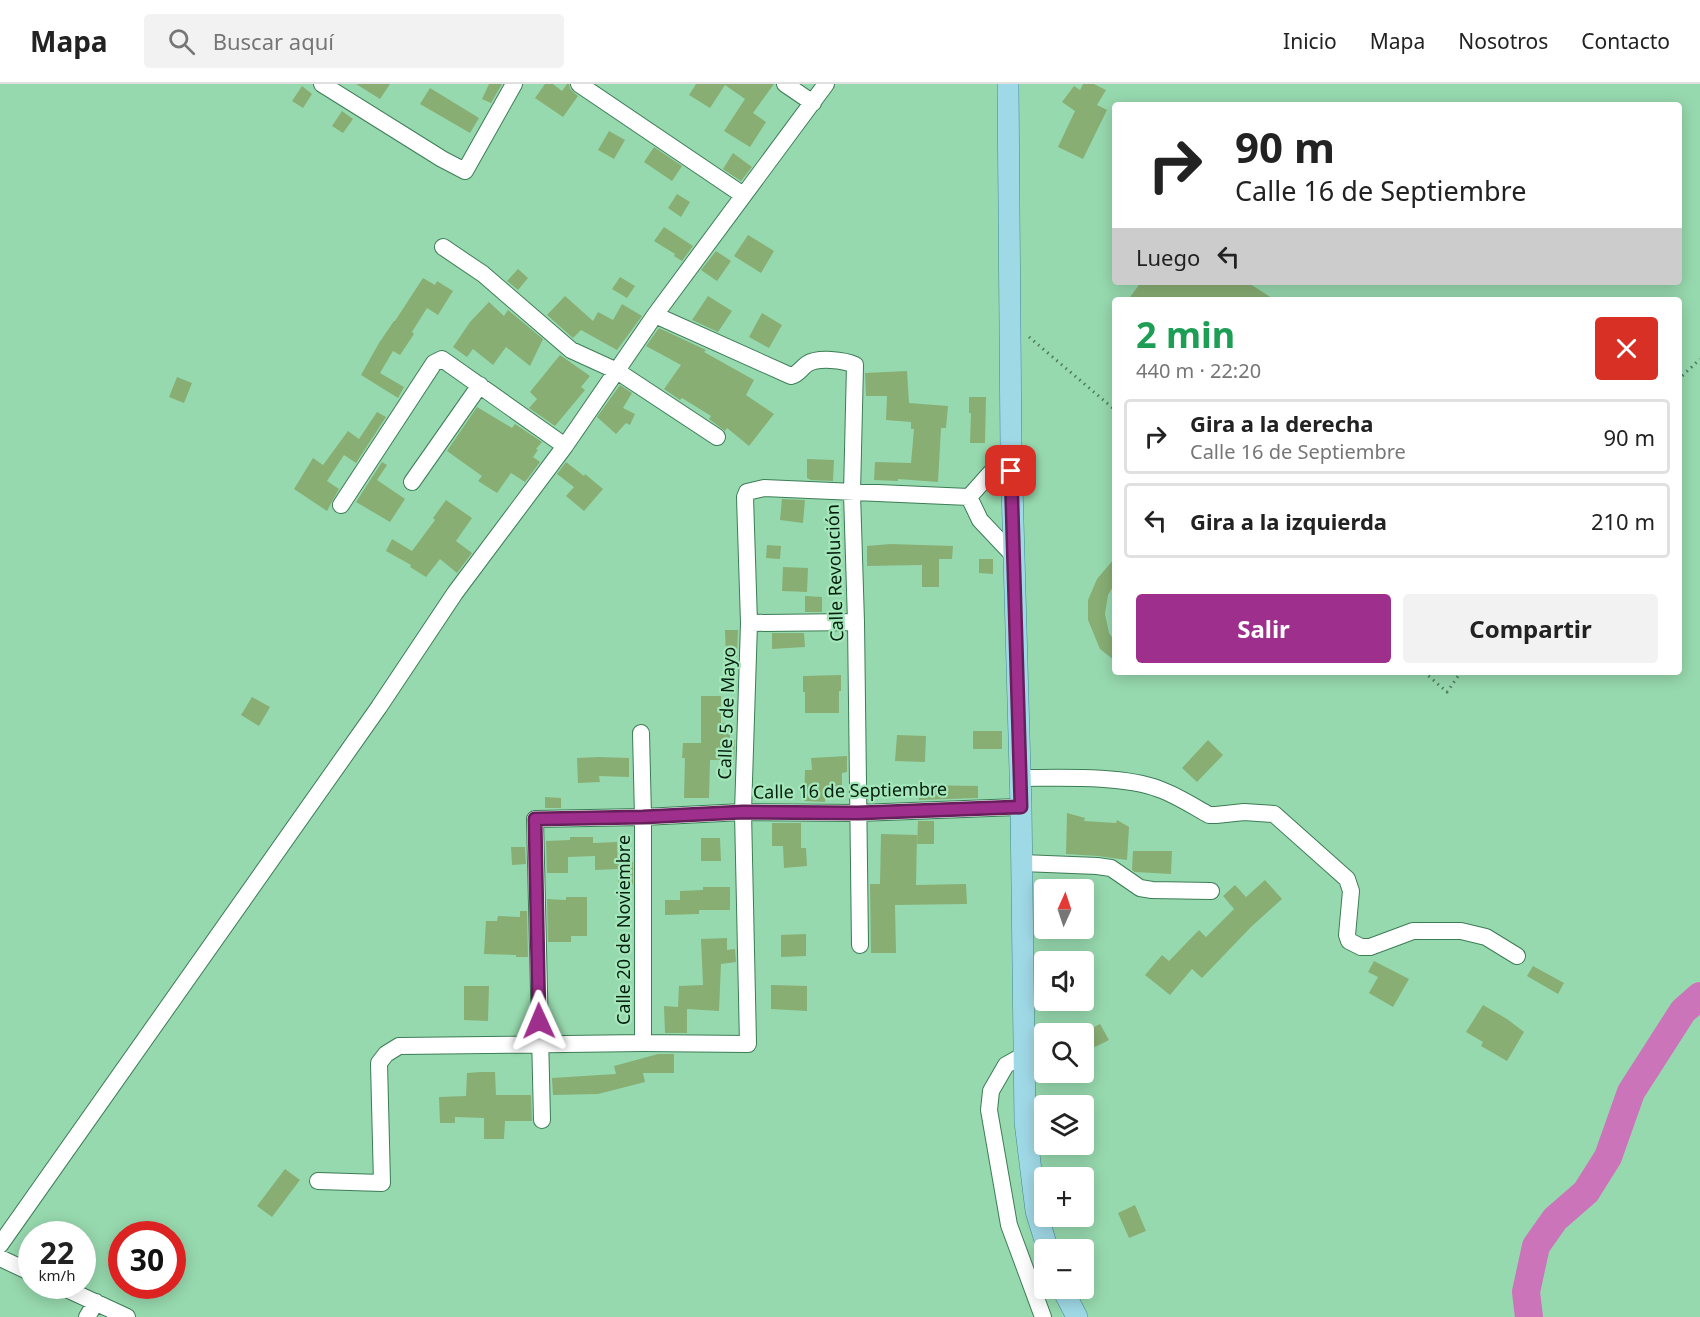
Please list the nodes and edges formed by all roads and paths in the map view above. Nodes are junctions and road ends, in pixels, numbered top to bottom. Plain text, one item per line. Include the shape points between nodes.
1 (322, 84) edge
2 (514, 84) edge
3 (579, 84) edge
4 (785, 84) edge
5 (826, 84) edge
6 (1008, 84) edge
7 (813, 103) junction
8 (742, 195) junction
9 (443, 247) dead end
10 (655, 315) junction
11 (1010, 320) junction
12 (1700, 359) edge
13 (617, 371) junction
14 (1682, 376) edge
15 (480, 385) junction
16 (1112, 407) edge
17 (717, 437) dead end
18 (565, 446) junction
19 (1011, 450) junction
20 (412, 482) dead end
21 (852, 493) junction
22 (969, 497) junction
23 (341, 505) dead end
24 (1014, 556) junction
25 (856, 622) junction
26 (749, 623) junction
27 (1427, 675) edge
28 (1459, 675) edge
29 (641, 733) dead end
30 (1020, 778) junction
31 (1021, 807) junction
32 (743, 812) junction
33 (858, 813) junction
34 (643, 817) junction
35 (1022, 863) junction
36 (1211, 891) dead end
37 (860, 945) dead end
38 (1517, 956) dead end
39 (643, 1042) junction
40 (540, 1043) junction
41 (1024, 1055) junction
42 (542, 1120) dead end
43 (318, 1181) dead end
44 (1045, 1239) edge
45 (0, 1245) edge
46 (0, 1258) edge
47 (18, 1266) edge
48 (89, 1299) edge
49 (1068, 1299) edge
50 (96, 1302) junction
51 (87, 1317) edge
52 (127, 1317) edge
53 (1043, 1317) edge
54 (1077, 1317) edge

1 - 2 street via 465,171
3 - 8 street
4 - 7 street
5 - 7 street
6 - 11 main road
7 - 8 street
8 - 10 street
9 - 13 street via 483,274 571,350
10 - 13 street
10 - 21 street, Calle Revolución via 791,376 808,363 845,360 855,365
11 - 16 path
11 - 19 main road
12 - 14 path
13 - 17 street
13 - 18 street
15 - 18 street
15 - 20 street
15 - 23 street via 442,360 434,363
18 - 45 street via 455,593
19 - 22 street
19 - 24 main road
21 - 22 street
21 - 25 street, Calle Revolución
21 - 26 street, Calle 5 de Mayo via 764,488 747,492
22 - 24 street via 981,520
24 - 30 main road
25 - 26 street
25 - 33 street, Calle Revolución
26 - 32 street, Calle 5 de Mayo
27 - 28 path via 1447,692
29 - 34 street, Calle 20 de Noviembre
30 - 31 main road
30 - 38 street via 1125,781 1159,789 1209,815 1274,814 1347,879 1351,891 1348,941 1370,947 1413,930 1461,931 1486,937
31 - 33 street, Calle 16 de Septiembre
31 - 35 main road
32 - 33 street, Calle 16 de Septiembre
32 - 34 street, Calle 16 de Septiembre
32 - 39 street, Calle 5 de Mayo via 748,1044
33 - 37 street, Calle Revolución
34 - 39 street, Calle 20 de Noviembre
34 - 40 street, Calle 16 de Septiembre via 535,819
35 - 36 street via 1111,868 1140,888
35 - 41 main road
39 - 40 street
40 - 42 street
40 - 43 street via 399,1046 386,1054 380,1063 382,1183
41 - 44 main road via 1025,1122 1036,1210
41 - 53 street via 1006,1065 991,1091 989,1110 1009,1225
46 - 47 street
48 - 50 street
49 - 54 main road
50 - 51 street
50 - 52 street

